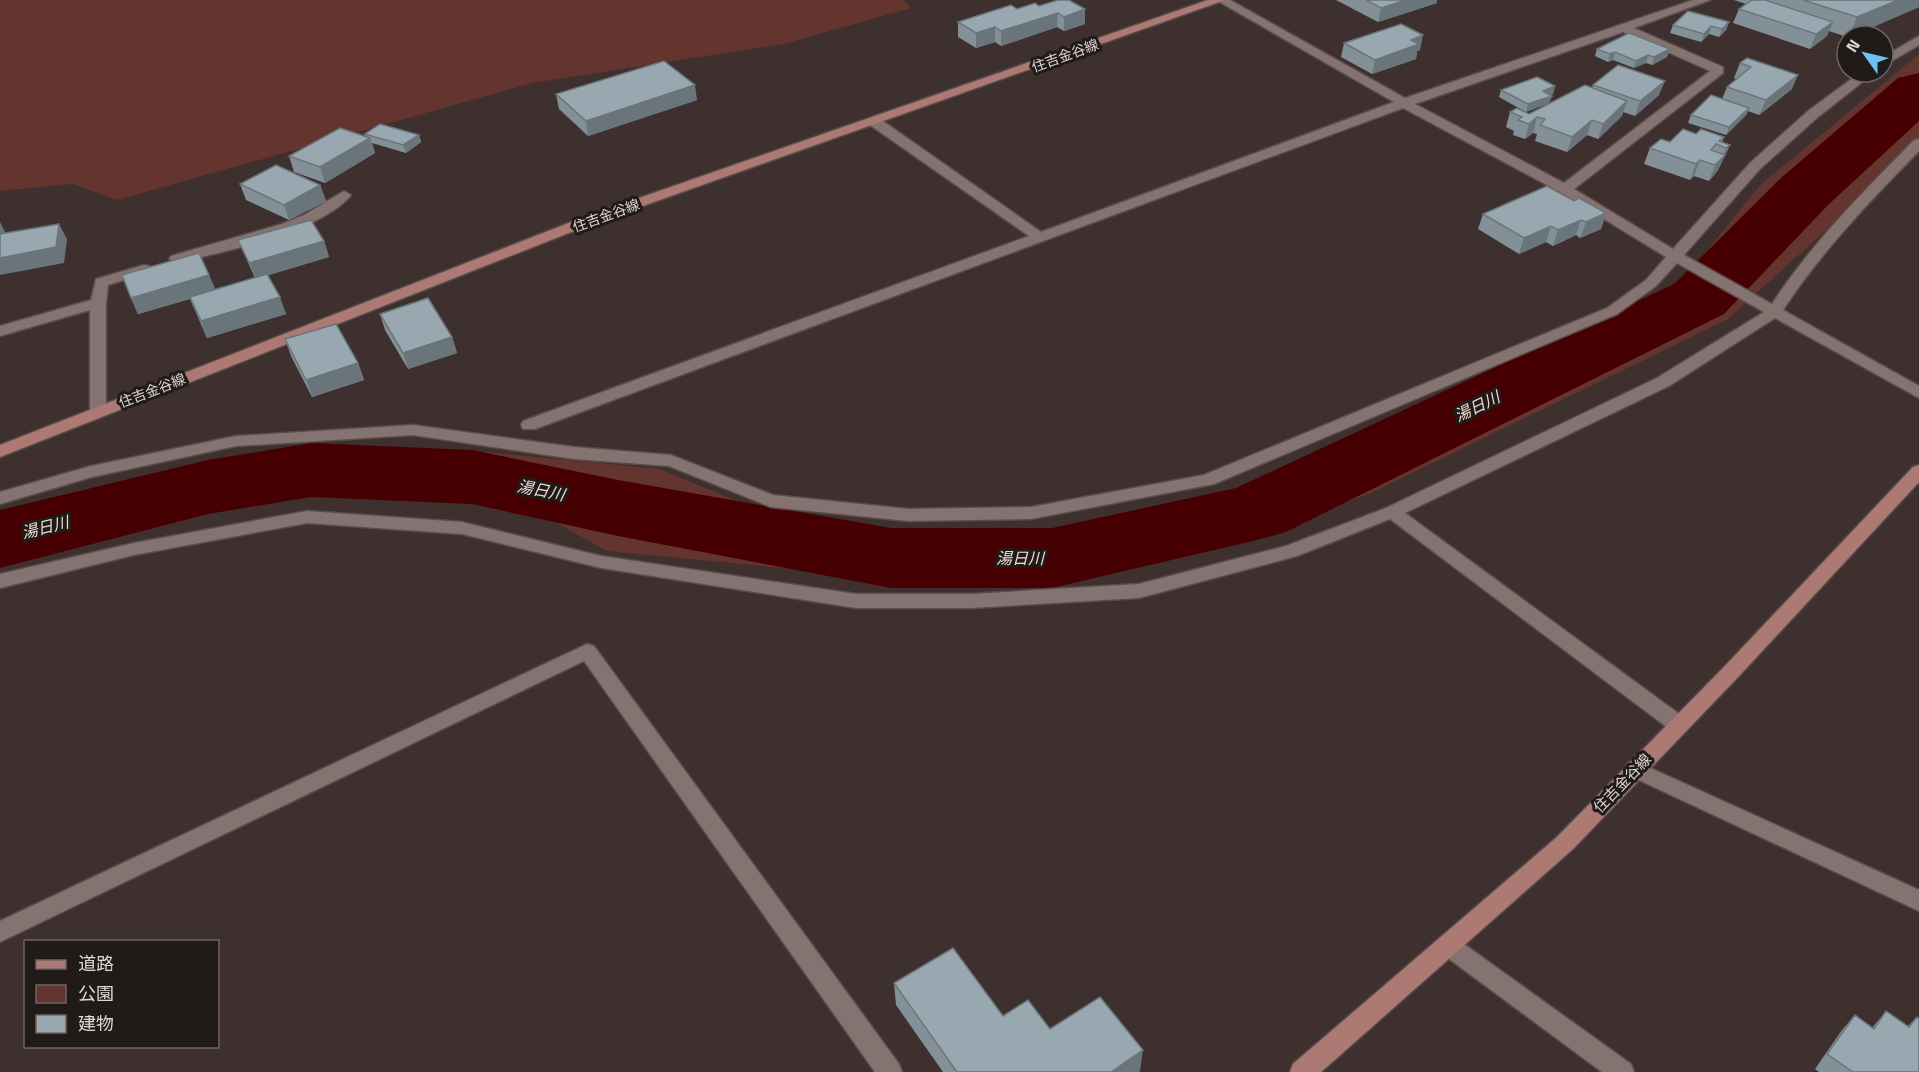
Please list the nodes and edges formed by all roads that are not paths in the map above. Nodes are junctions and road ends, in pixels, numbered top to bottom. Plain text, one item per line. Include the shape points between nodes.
1 (1220, 0) edge
2 (1704, 0) edge
3 (1624, 28) junction
4 (1919, 40) edge
5 (1895, 55) edge
6 (1853, 84) edge
7 (1404, 103) junction
8 (874, 122) junction
9 (1919, 143) edge
10 (1566, 189) junction
11 (344, 195) dead end
12 (1039, 237) junction
13 (1675, 256) junction
14 (98, 303) junction
15 (1774, 312) junction
16 (0, 331) edge
17 (1919, 393) edge
18 (98, 411) junction
19 (529, 425) dead end
20 (0, 451) edge
21 (1919, 471) edge
22 (0, 498) edge
23 (1392, 512) junction
24 (0, 581) edge
25 (1679, 725) junction
26 (1635, 769) junction
27 (1919, 902) edge
28 (0, 932) edge
29 (1449, 946) junction
30 (890, 1072) edge
31 (1302, 1072) edge
32 (1622, 1072) edge

1 - 7 street
1 - 8 main road, 住吉金谷線
2 - 3 street
3 - 7 street
3 - 10 street via 1719,70
4 - 5 street
6 - 13 street via 1755,166
7 - 10 street
7 - 12 street
8 - 12 street
8 - 18 main road, 住吉金谷線 via 584,222
9 - 15 street via 1869,194 1793,283
10 - 13 street
11 - 14 street via 332,206 294,225 101,282
12 - 19 street
13 - 15 street
13 - 22 street via 1651,283 1612,310 1208,480 1031,513 908,514 771,501 671,461 574,453 413,430 236,441 91,472
14 - 16 street
14 - 18 street
15 - 17 street
15 - 23 street via 1662,382
18 - 20 main road, 住吉金谷線
21 - 25 main road, 住吉金谷線
23 - 24 street via 1291,551 1139,591 972,602 856,601 601,562 462,528 307,517 134,549
23 - 25 street
25 - 26 main road, 住吉金谷線
26 - 27 street
26 - 29 main road, 住吉金谷線 via 1565,843
28 - 30 street via 586,651
29 - 31 main road, 住吉金谷線
29 - 32 street

